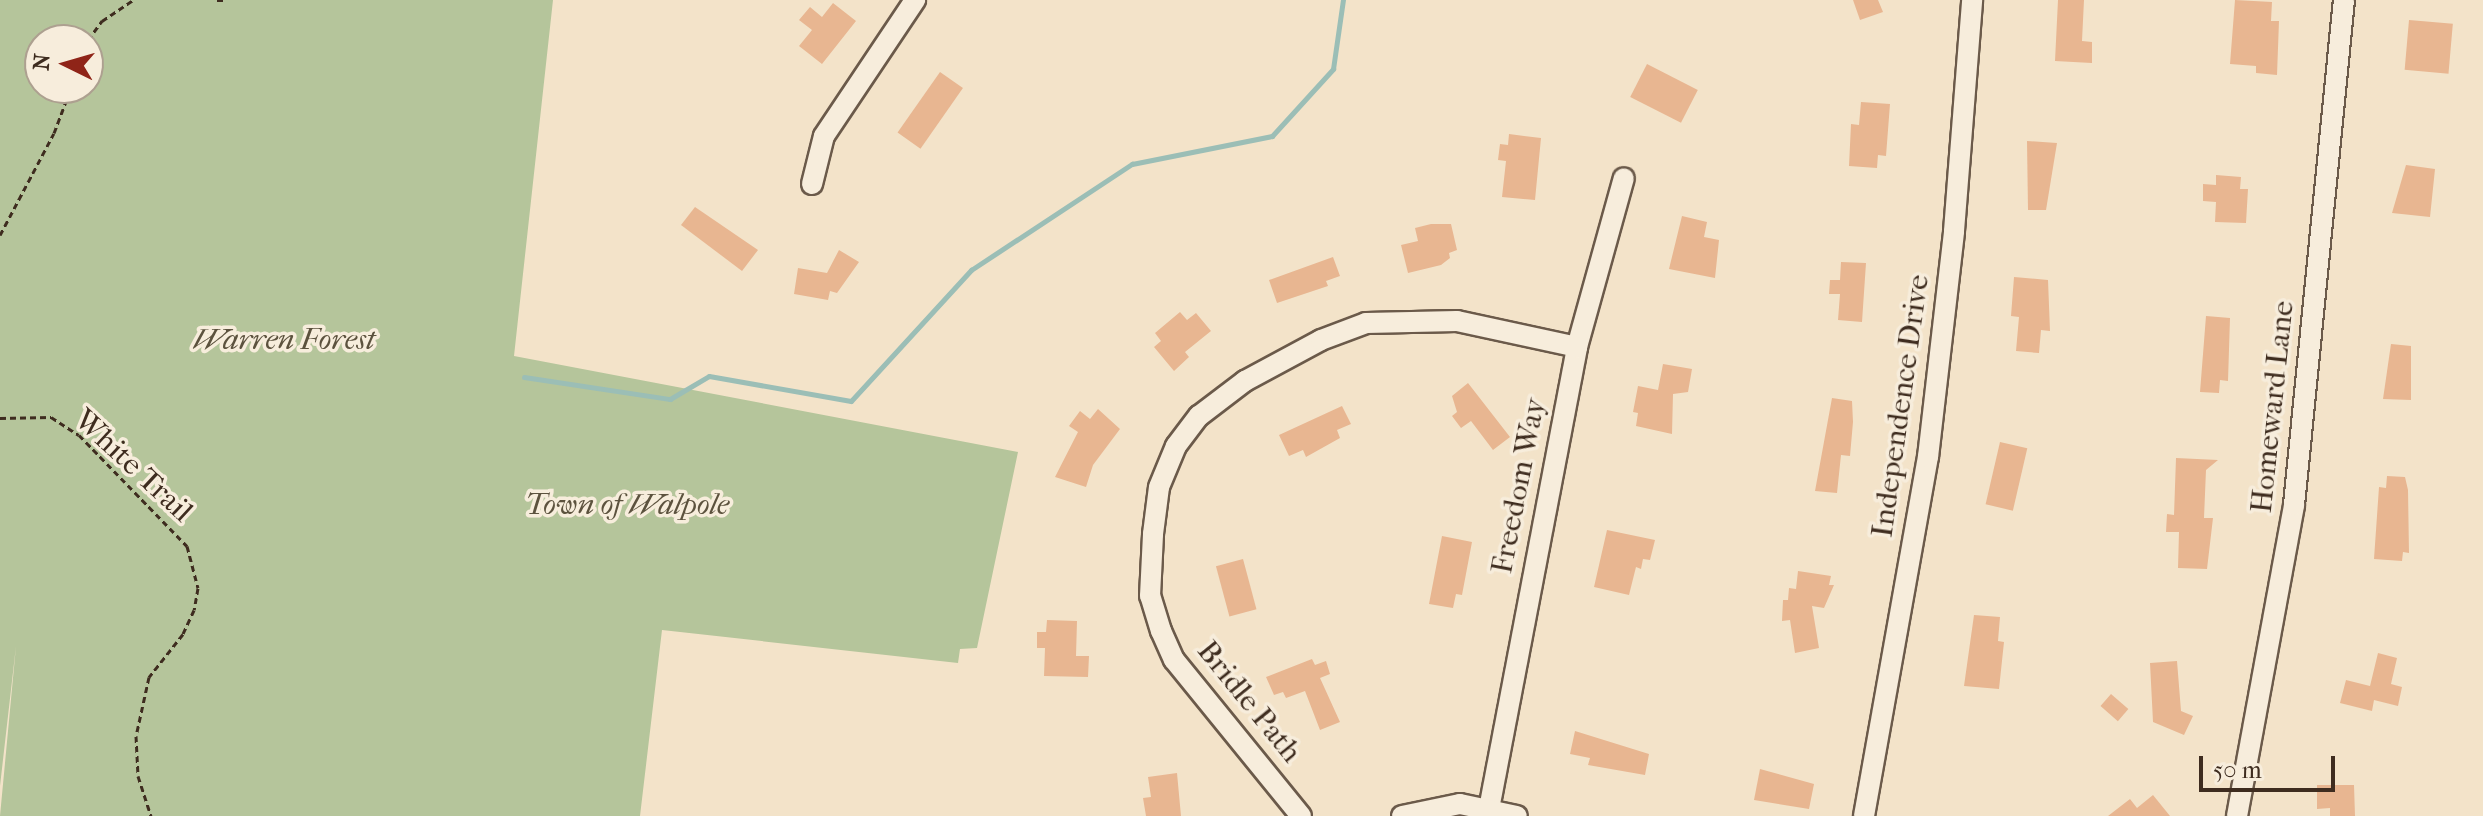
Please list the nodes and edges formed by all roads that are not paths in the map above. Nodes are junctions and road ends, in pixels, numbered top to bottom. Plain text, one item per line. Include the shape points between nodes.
1 (915, 0) edge
2 (1972, 0) edge
3 (2344, 0) edge
4 (1624, 178) dead end
5 (812, 184) dead end
6 (1577, 347) junction
7 (1489, 809) junction
8 (1301, 816) edge
9 (1402, 816) edge
10 (1517, 816) edge
11 (1864, 816) edge
12 (2237, 816) edge

1 - 5 street via 824,136
2 - 11 street, Independence Drive via 1954,231 1928,457
3 - 12 street, Homeward Lane via 2294,505
4 - 6 street, Freedom Way
6 - 7 street, Freedom Way
6 - 8 street, Bridle Path via 1457,321 1366,323 1321,340 1245,381 1199,416 1176,446 1159,487 1153,534 1150,596 1161,631 1174,660
7 - 9 street via 1444,806
7 - 10 street

